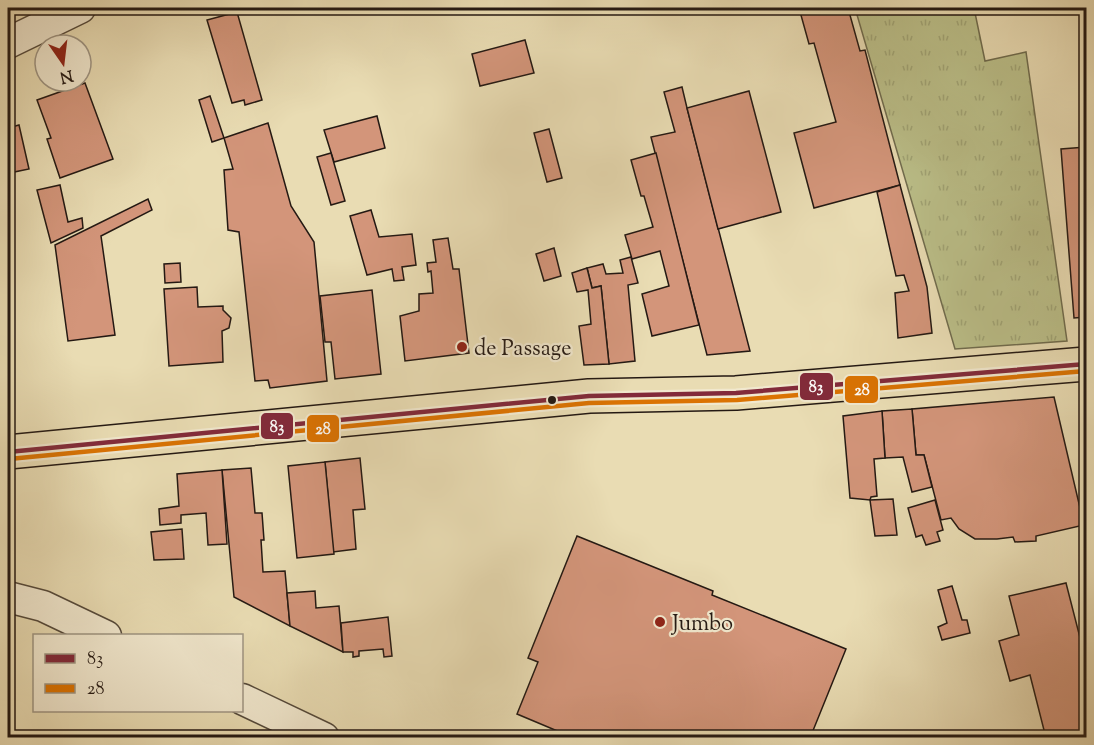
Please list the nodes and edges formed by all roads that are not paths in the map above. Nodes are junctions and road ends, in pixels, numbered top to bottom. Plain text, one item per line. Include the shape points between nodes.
1 (80, 8) edge
2 (8, 43) edge
3 (1086, 364) edge
4 (8, 452) edge
5 (8, 597) edge
6 (101, 634) edge
7 (243, 699) edge
8 (324, 738) edge

1 - 2 street
3 - 4 main road via 735,393 589,396
5 - 6 street via 43,606
7 - 8 street

